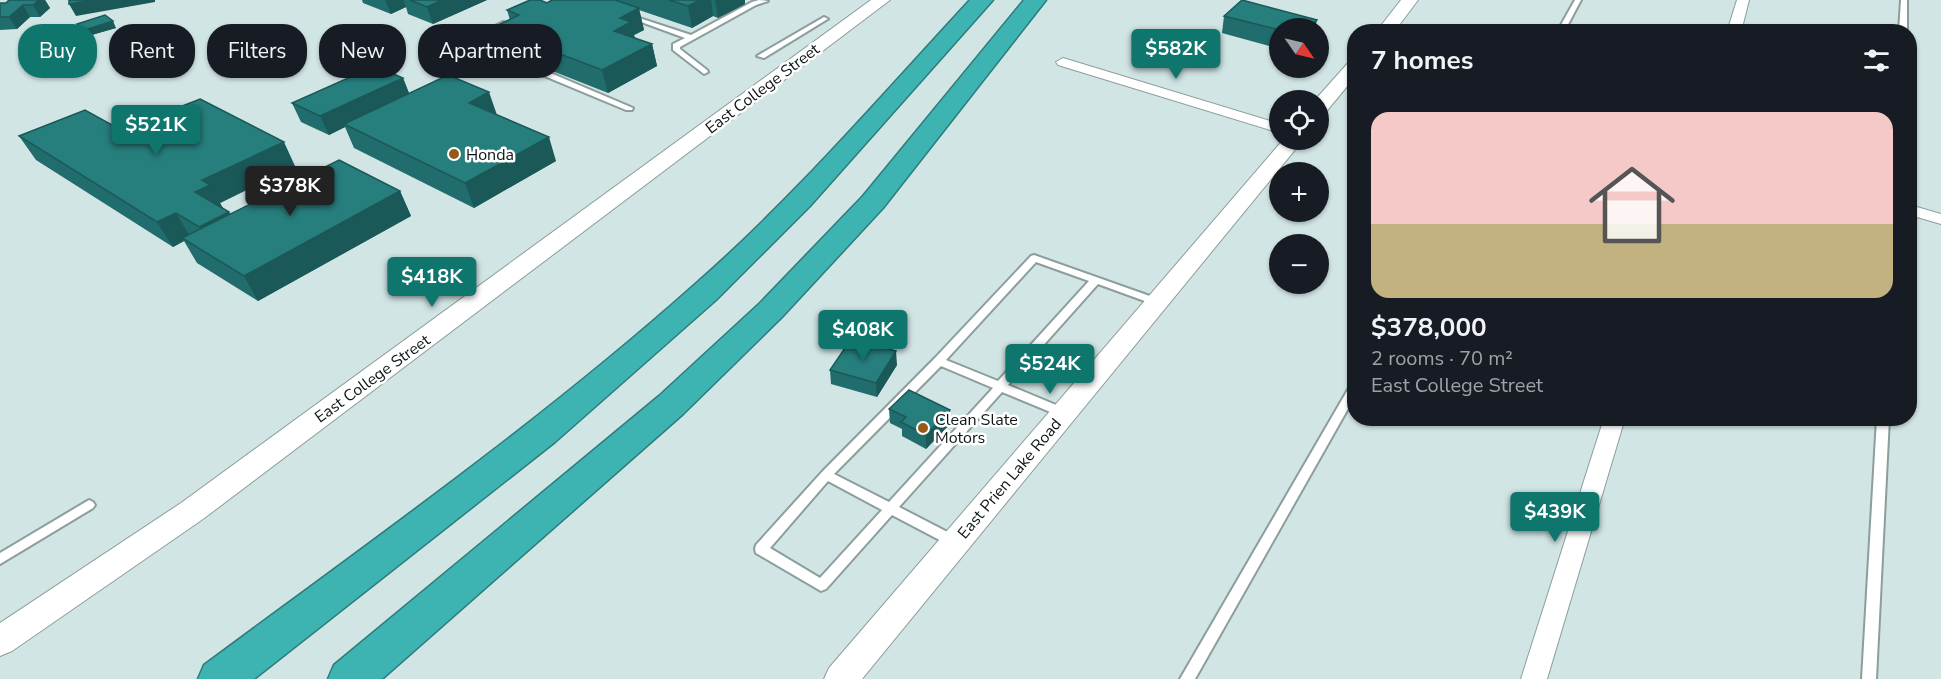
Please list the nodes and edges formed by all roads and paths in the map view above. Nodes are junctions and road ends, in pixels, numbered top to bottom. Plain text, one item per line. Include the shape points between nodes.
1 (882, 0) edge
2 (982, 0) edge
3 (1035, 0) edge
4 (1408, 0) edge
5 (1578, 0) edge
6 (1743, 0) edge
7 (1904, 0) edge
8 (765, 1) edge
9 (615, 11) edge
10 (824, 19) dead end
11 (515, 20) edge
12 (1390, 24) edge
13 (1564, 24) edge
14 (1736, 24) edge
15 (1903, 24) edge
16 (690, 37) junction
17 (761, 56) dead end
18 (1063, 62) dead end
19 (704, 72) dead end
20 (1347, 75) edge
21 (1329, 96) edge
22 (628, 108) dead end
23 (1269, 126) edge
24 (1285, 150) edge
25 (1917, 212) edge
26 (1941, 219) edge
27 (1096, 280) junction
28 (1157, 302) junction
29 (939, 361) junction
30 (1002, 387) junction
31 (1347, 401) edge
32 (1064, 413) junction
33 (1613, 426) edge
34 (1883, 426) edge
35 (826, 476) junction
36 (88, 505) dead end
37 (890, 509) junction
38 (955, 542) junction
39 (0, 559) edge
40 (0, 641) edge
41 (220, 679) edge
42 (350, 679) edge
43 (841, 679) edge
44 (1187, 679) edge
45 (1534, 679) edge
46 (1869, 679) edge

1 - 40 street, East College Street via 192,511
2 - 41 highway via 800,200 705,293 542,433
3 - 42 highway via 873,202 771,310 671,405
4 - 12 street
5 - 13 lane
6 - 14 street
7 - 15 lane
8 - 16 lane
9 - 16 lane
10 - 17 lane
11 - 22 lane via 482,34 478,45
16 - 19 lane via 676,46 677,50
18 - 23 street
20 - 21 street
24 - 28 street, East Prien Lake Road
25 - 26 street
27 - 28 lane
27 - 29 lane via 1034,258
27 - 30 lane
28 - 32 street, East Prien Lake Road
29 - 30 lane
29 - 35 lane
30 - 32 lane
30 - 37 lane
31 - 44 lane
32 - 38 street, East Prien Lake Road
33 - 45 street
34 - 46 lane
35 - 37 lane
35 - 37 lane via 761,549 821,585
36 - 39 lane
37 - 38 lane
38 - 43 street, East Prien Lake Road

